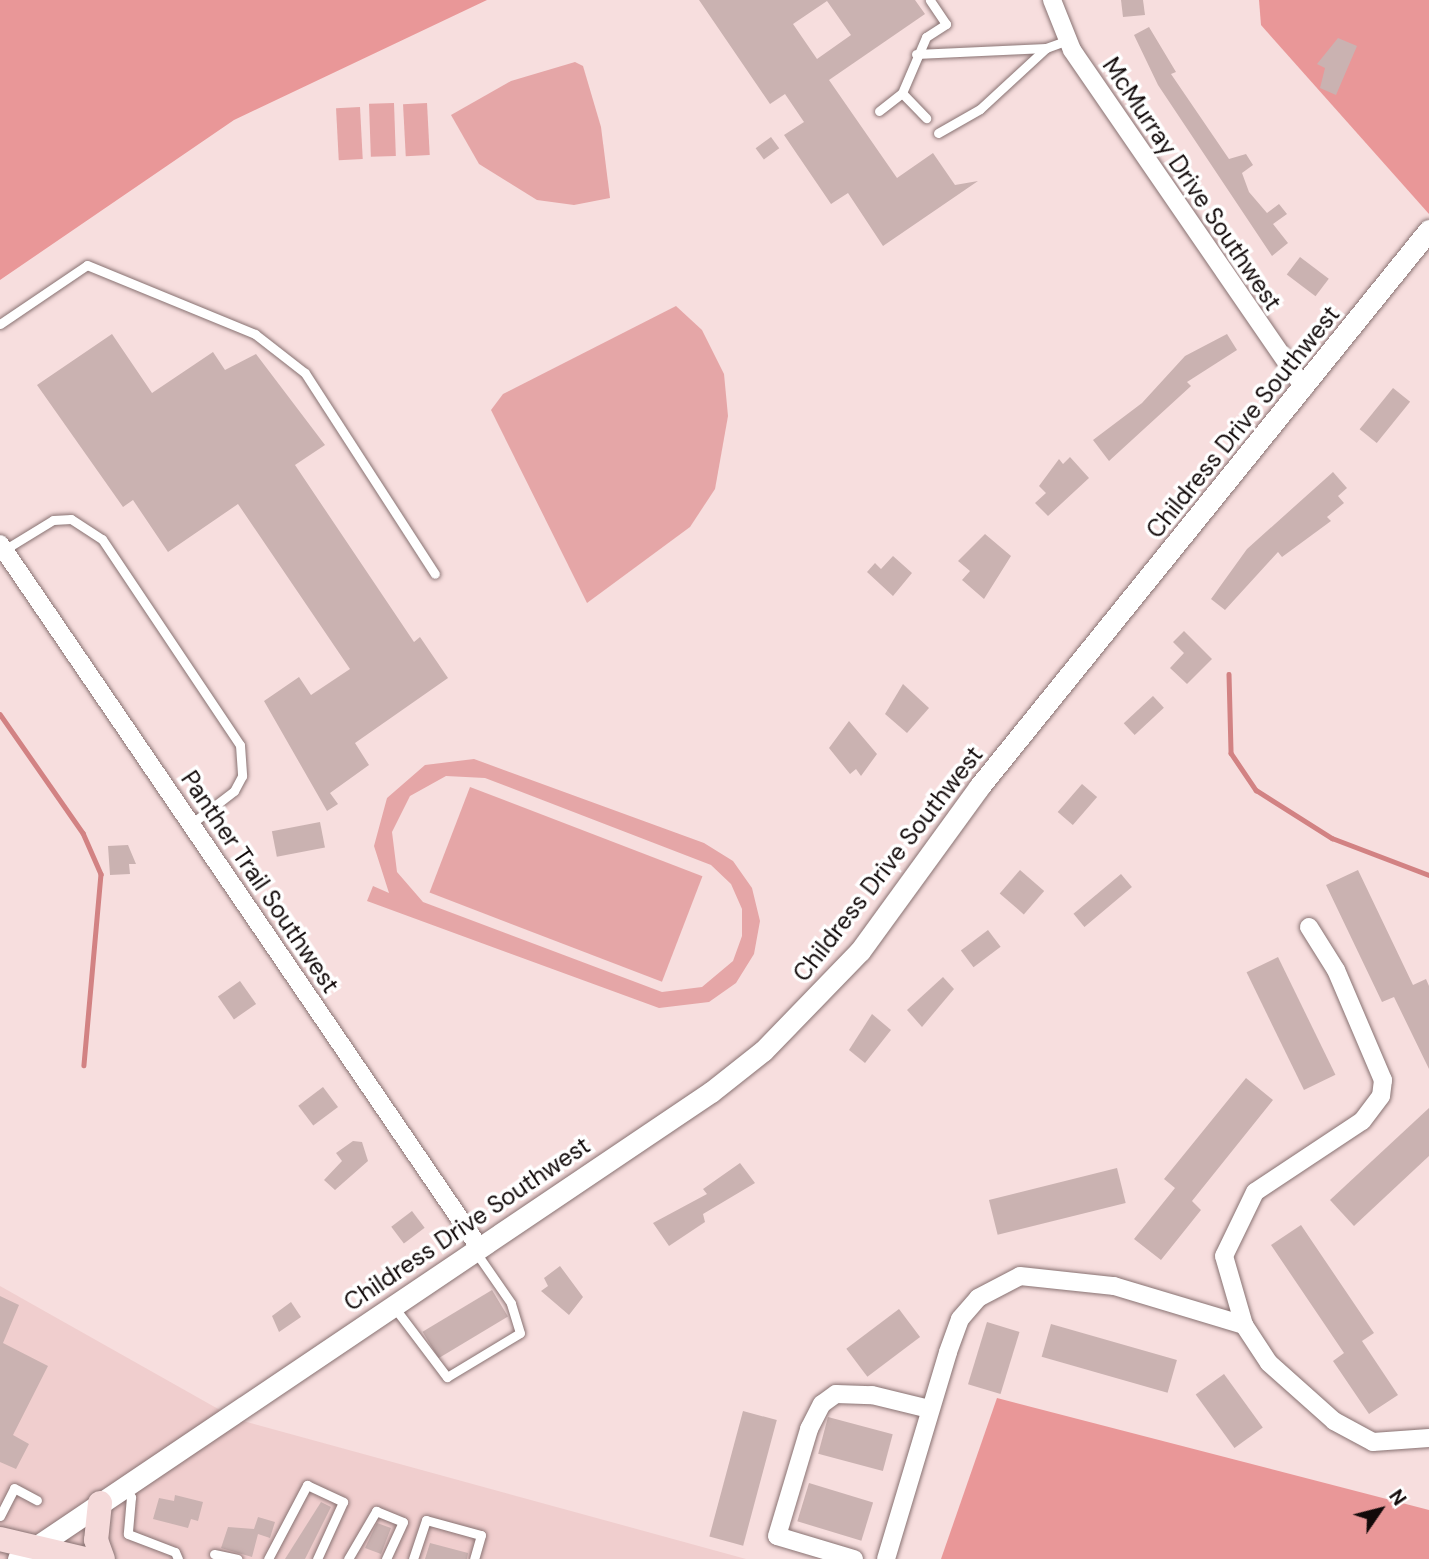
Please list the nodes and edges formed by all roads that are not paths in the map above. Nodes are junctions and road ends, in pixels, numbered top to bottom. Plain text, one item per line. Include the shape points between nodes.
1 (930, 0) edge
2 (1052, 0) edge
3 (1068, 40) junction
4 (1046, 48) junction
5 (916, 54) junction
6 (902, 93) junction
7 (879, 111) dead end
8 (926, 118) dead end
9 (938, 133) dead end
10 (1429, 230) edge
11 (0, 324) edge
12 (1304, 388) junction
13 (2, 547) edge
14 (435, 574) dead end
15 (191, 824) junction
16 (1309, 927) dead end
17 (477, 1248) junction
18 (393, 1305) junction
19 (1244, 1325) junction
20 (929, 1409) junction
21 (1429, 1438) edge
22 (122, 1488) junction
23 (37, 1500) dead end
24 (100, 1503) junction
25 (0, 1516) edge
26 (0, 1539) edge
27 (26, 1553) edge
28 (214, 1554) dead end
29 (85, 1559) edge
30 (103, 1559) edge
31 (178, 1559) edge
32 (237, 1559) edge
33 (268, 1559) edge
34 (317, 1559) edge
35 (348, 1559) edge
36 (387, 1559) edge
37 (413, 1559) edge
38 (474, 1559) edge
39 (854, 1559) edge
40 (886, 1559) edge

1 - 5 lane via 946,23
2 - 3 street, McMurray Drive Southwest
3 - 4 lane
3 - 12 street, McMurray Drive Southwest
4 - 5 lane
4 - 9 lane via 980,109
5 - 6 lane
6 - 7 lane
6 - 8 lane
10 - 12 street, Childress Drive Southwest
11 - 14 lane via 88,265 255,334 305,373
12 - 17 street, Childress Drive Southwest via 979,787 813,1004 711,1092
13 - 15 street, Panther Trail Southwest
13 - 15 lane via 53,520 71,519 102,539 240,745 242,776 234,791
15 - 17 street, Panther Trail Southwest
16 - 19 street via 1336,970 1383,1080 1381,1096 1362,1121 1255,1192 1239,1218 1224,1256
17 - 18 street, Childress Drive Southwest
17 - 18 lane via 511,1303 520,1333 447,1377
18 - 22 street, Childress Drive Southwest
19 - 20 street via 1114,1286 1020,1276 978,1298 960,1320
19 - 21 street via 1269,1363 1334,1421 1373,1442
20 - 39 street via 872,1395 836,1394 822,1404 777,1536
20 - 40 street
22 - 24 street, Childress Drive Southwest
22 - 31 lane via 131,1497 128,1534 175,1552
23 - 25 lane via 14,1488
24 - 27 street, Childress Drive Southwest
24 - 30 main road via 96,1540
26 - 27 main road
27 - 29 main road
28 - 32 lane
33 - 34 lane via 307,1485 343,1502
35 - 36 lane via 376,1511 403,1522
37 - 38 lane via 426,1520 481,1535

